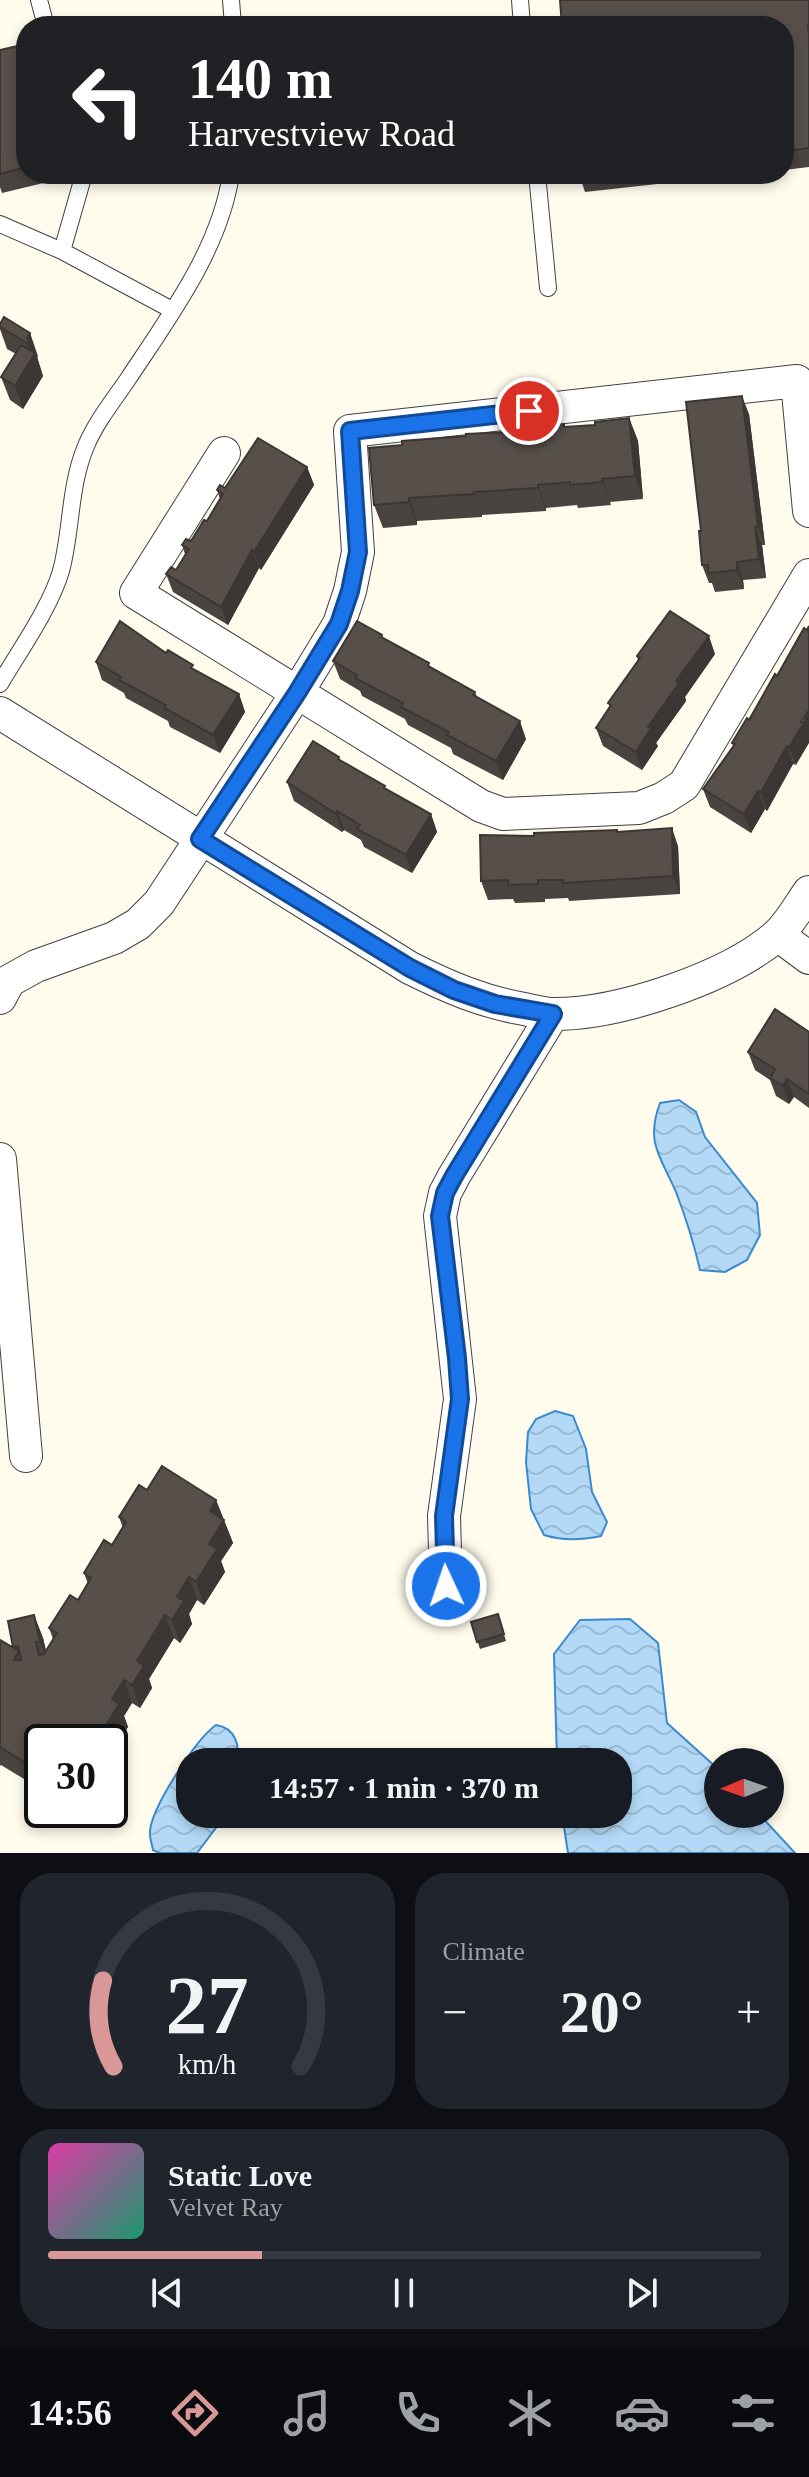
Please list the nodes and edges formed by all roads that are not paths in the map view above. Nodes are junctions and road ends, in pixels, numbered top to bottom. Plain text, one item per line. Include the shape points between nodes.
1 (81, 184) edge
2 (228, 184) edge
3 (538, 184) edge
4 (0, 224) edge
5 (62, 251) junction
6 (548, 288) dead end
7 (172, 310) junction
8 (224, 453) dead end
9 (809, 511) edge
10 (809, 575) edge
11 (0, 684) edge
12 (297, 693) junction
13 (0, 713) edge
14 (200, 839) junction
15 (809, 892) edge
16 (778, 935) junction
17 (809, 958) edge
18 (0, 998) edge
19 (553, 1014) junction
20 (0, 1159) edge
21 (0, 1173) edge
22 (26, 1456) dead end
23 (446, 1586) dead end

1 - 5 lane
2 - 7 lane via 209,246
3 - 6 lane
4 - 5 lane
5 - 7 lane
7 - 11 lane via 85,447 60,576
8 - 12 street via 136,593
9 - 12 street via 797,381 350,431 358,552 353,578 339,624
10 - 12 street via 684,785 639,808 503,814 481,806
12 - 14 street
13 - 14 street
14 - 18 street via 159,903 138,924 36,966 9,981
14 - 19 street via 454,990
15 - 16 street
16 - 17 street
16 - 19 street via 681,989
19 - 23 street via 454,1176 440,1216 460,1399 444,1516
20 - 21 street
21 - 22 street

